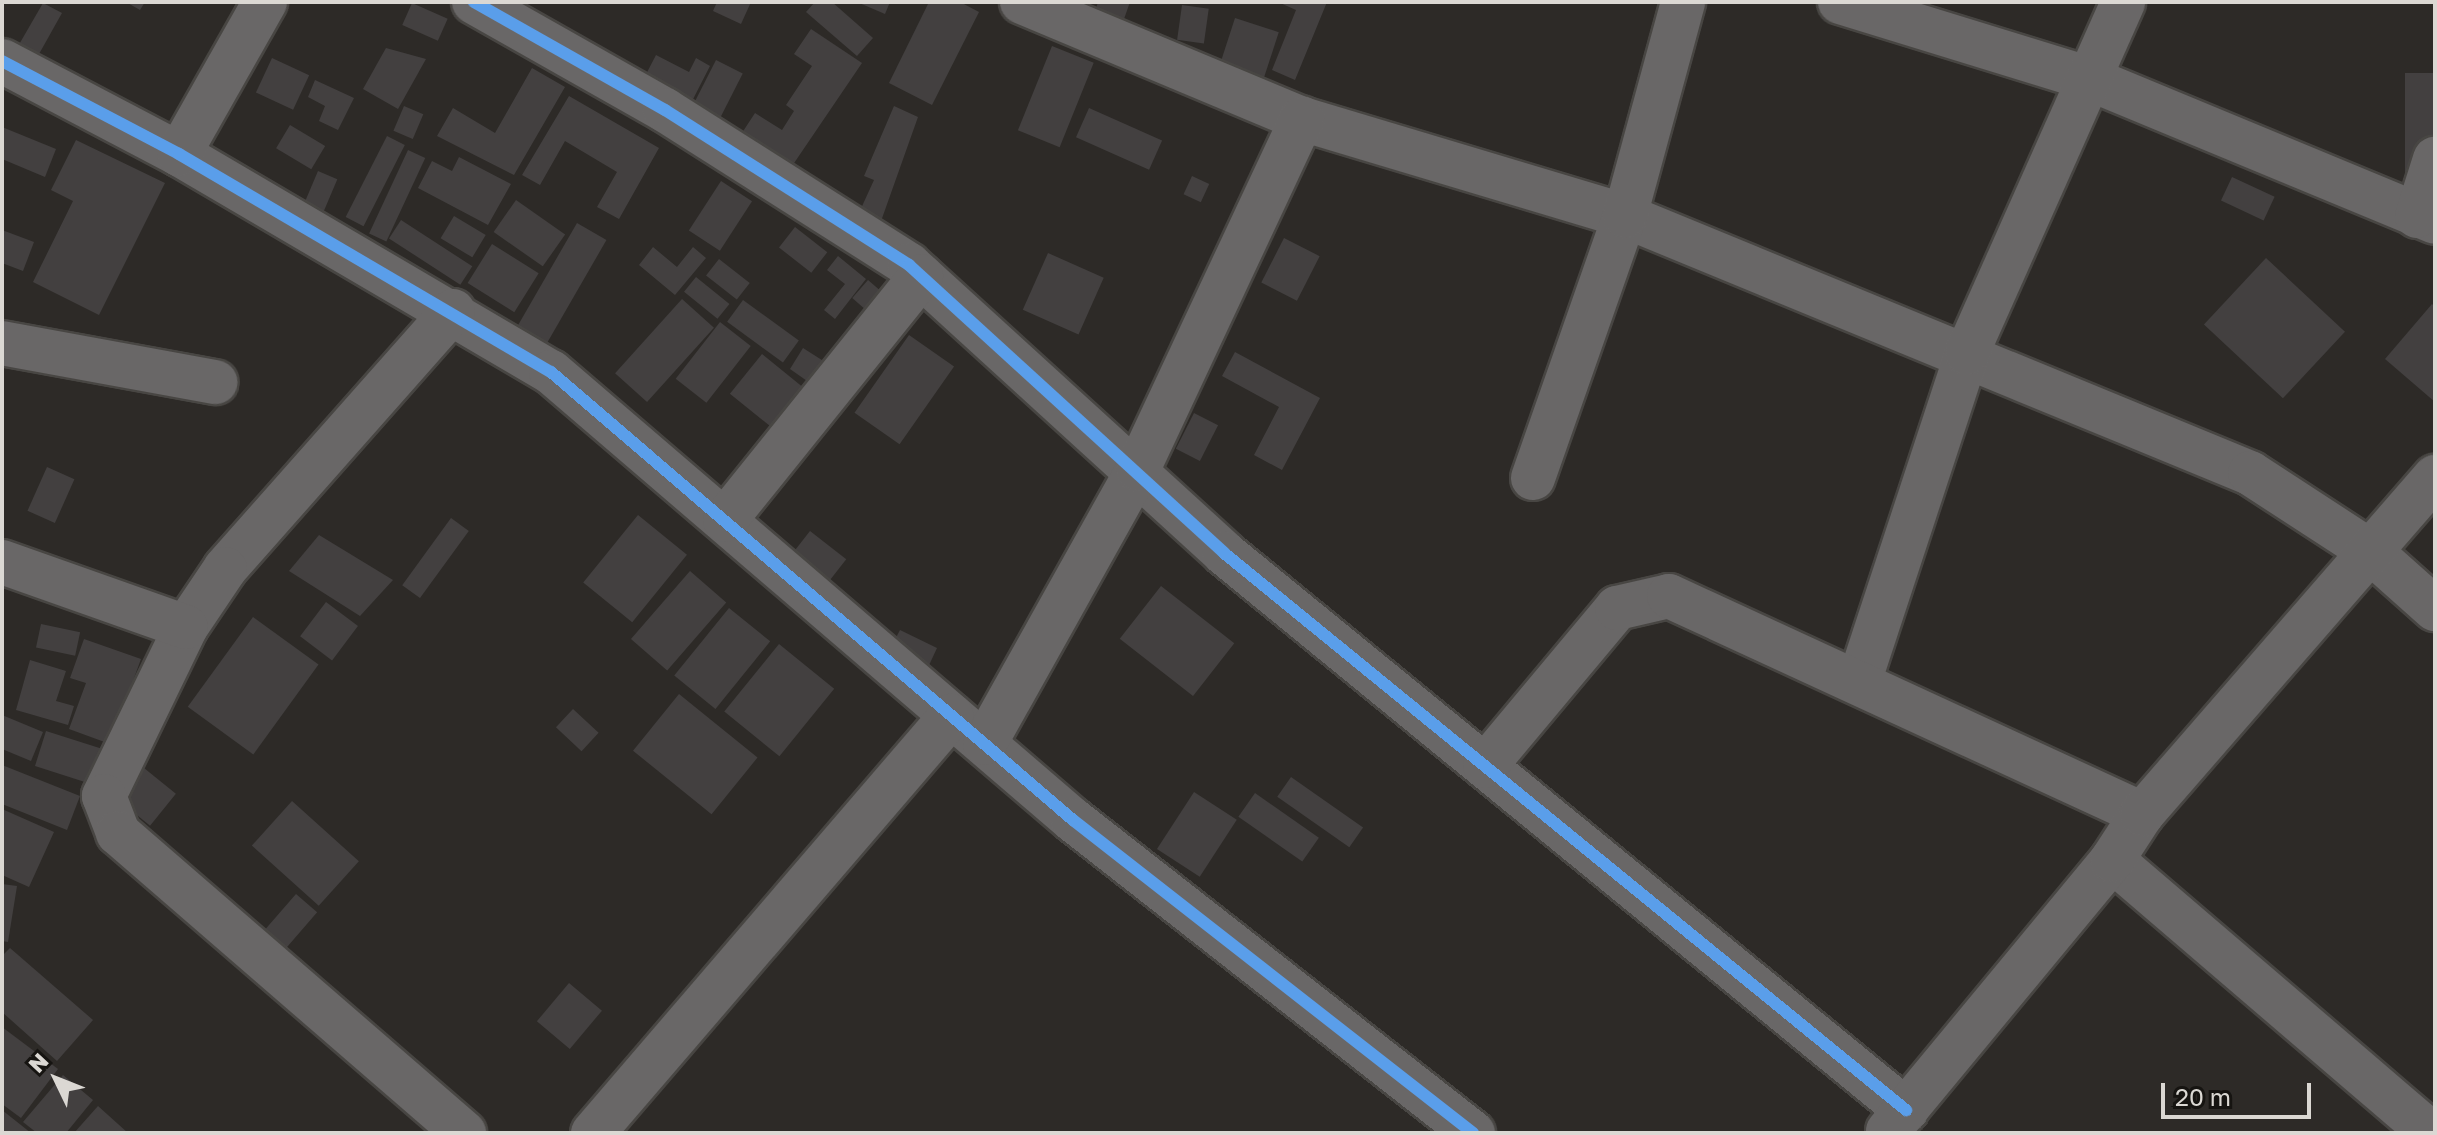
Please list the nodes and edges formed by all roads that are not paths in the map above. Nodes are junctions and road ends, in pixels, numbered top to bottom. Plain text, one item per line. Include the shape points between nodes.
1 (265, 2) edge
2 (474, 2) edge
3 (1022, 2) edge
4 (1683, 2) edge
5 (1840, 2) edge
6 (2123, 2) edge
7 (2, 61) edge
8 (2090, 79) junction
9 (1302, 119) junction
10 (179, 154) junction
11 (2435, 159) edge
12 (1625, 216) junction
13 (2426, 219) edge
14 (921, 276) junction
15 (453, 311) junction
16 (2, 343) edge
17 (1967, 353) junction
18 (215, 382) dead end
19 (1138, 469) junction
20 (2435, 477) edge
21 (1533, 478) dead end
22 (725, 520) junction
23 (2371, 552) junction
24 (2, 562) edge
25 (2435, 609) edge
26 (186, 627) junction
27 (1859, 682) junction
28 (951, 716) junction
29 (985, 743) junction
30 (1485, 766) junction
31 (2142, 814) junction
32 (2112, 860) junction
33 (1896, 1121) edge
34 (464, 1133) edge
35 (593, 1133) edge
36 (1473, 1133) edge
37 (2431, 1133) edge

1 - 10 street
2 - 14 street via 665,110
3 - 9 street
4 - 12 street
5 - 8 street
6 - 8 street
7 - 10 street
8 - 13 street
8 - 17 street
9 - 12 street
9 - 19 street
10 - 15 street
11 - 13 street
12 - 17 street
12 - 21 street
14 - 19 street
14 - 22 street
15 - 22 street via 594,404
15 - 26 street via 225,569
16 - 18 street
17 - 23 street via 2250,473
17 - 27 street
19 - 29 street
19 - 30 street via 1224,553
20 - 23 street
22 - 28 street
23 - 25 street
23 - 31 street
24 - 26 street
26 - 34 street via 104,796 106,814 118,833
27 - 30 street via 1669,596 1643,597 1617,608 1587,637
27 - 31 street
28 - 29 street
28 - 35 street
29 - 36 street
30 - 33 street
31 - 32 street
32 - 33 street
32 - 37 street

